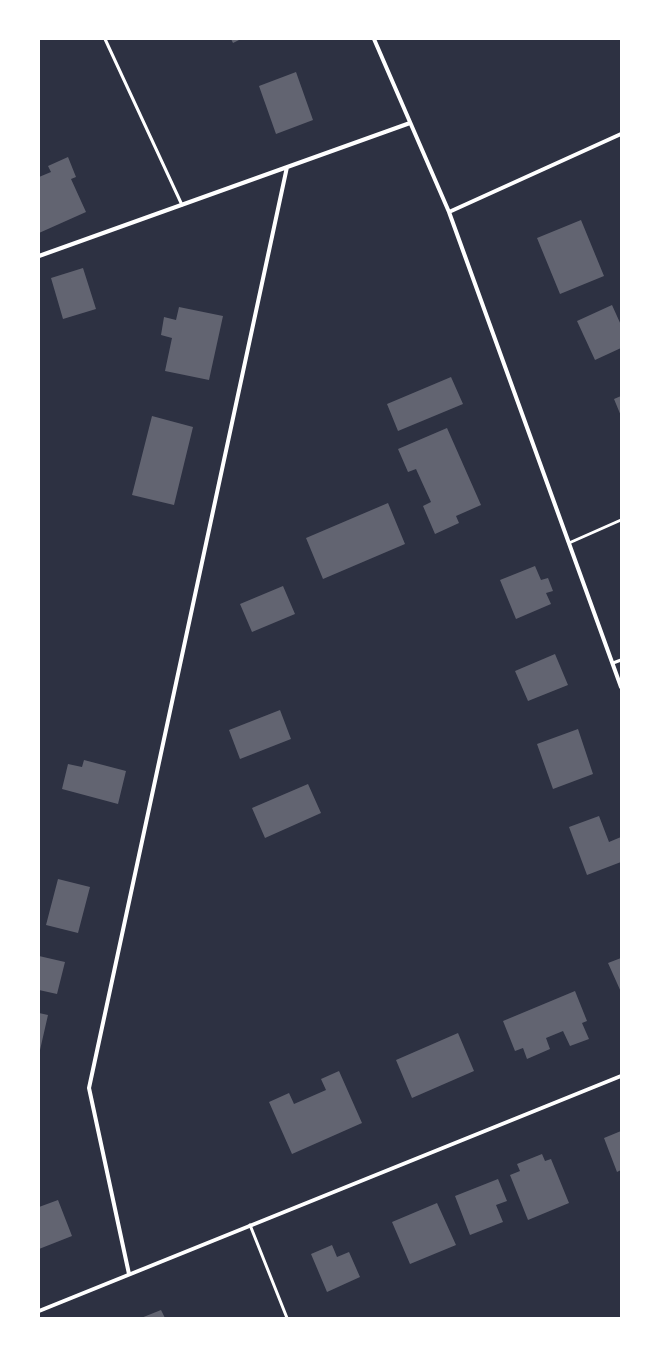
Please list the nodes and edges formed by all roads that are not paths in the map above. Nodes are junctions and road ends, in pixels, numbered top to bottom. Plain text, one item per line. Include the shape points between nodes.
1 (105, 39) edge
2 (374, 39) edge
3 (410, 123) junction
4 (621, 134) edge
5 (287, 167) junction
6 (182, 205) junction
7 (449, 212) junction
8 (39, 256) edge
9 (621, 520) edge
10 (569, 543) junction
11 (621, 660) edge
12 (613, 663) junction
13 (621, 686) edge
14 (621, 1076) edge
15 (250, 1226) junction
16 (129, 1274) junction
17 (39, 1311) edge
18 (287, 1318) edge

1 - 6 lane
2 - 3 street
3 - 5 street
3 - 7 street
4 - 7 street
5 - 6 street
5 - 16 street via 89,1088
6 - 8 street
7 - 10 street
9 - 10 lane
10 - 12 street
11 - 12 lane
12 - 13 street
14 - 15 street
15 - 16 street
15 - 18 lane
16 - 17 street

